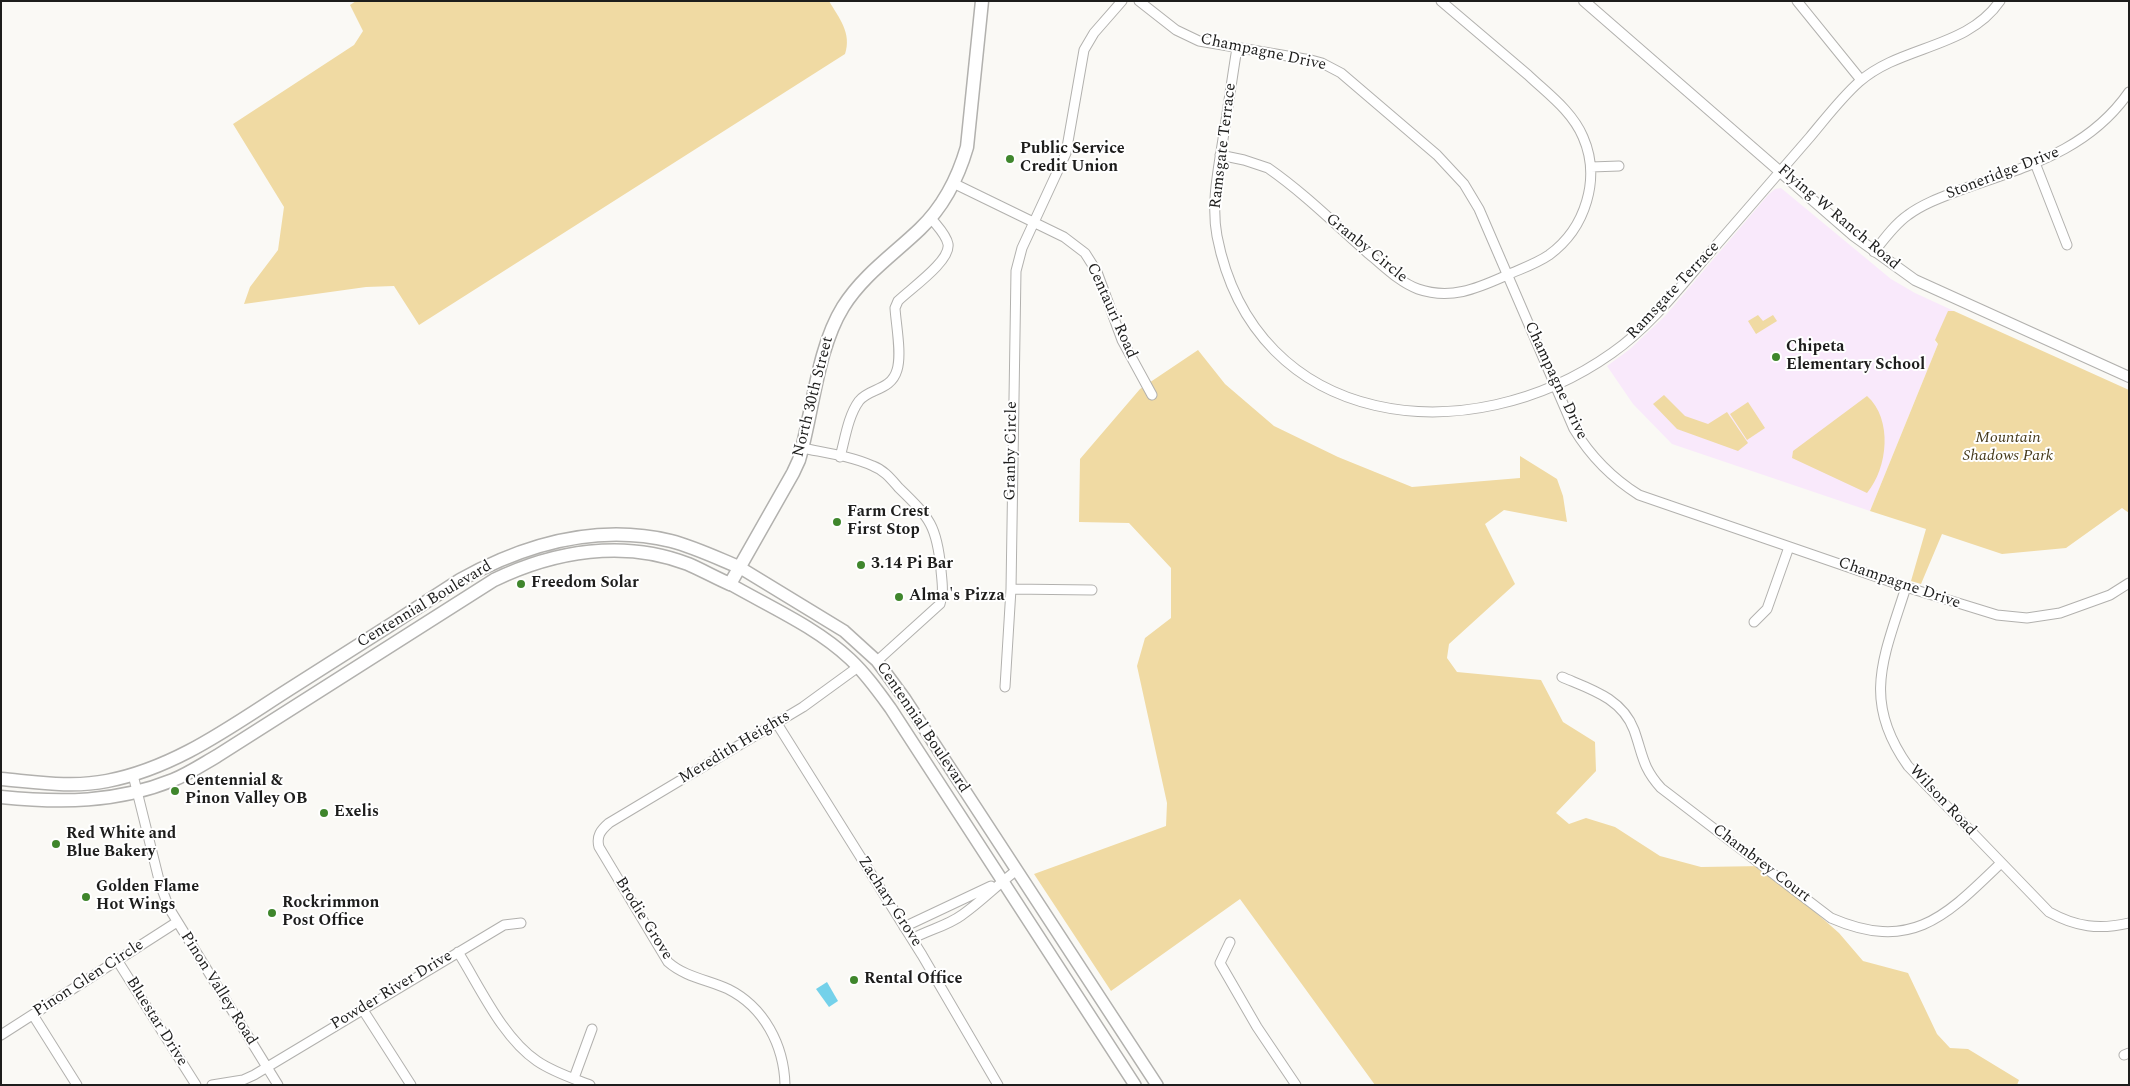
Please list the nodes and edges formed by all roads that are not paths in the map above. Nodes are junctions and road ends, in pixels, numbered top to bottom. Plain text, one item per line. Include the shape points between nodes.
1 (982, 1) edge
2 (1122, 1) edge
3 (1139, 1) edge
4 (1442, 1) edge
5 (1797, 1) edge
6 (2000, 1) edge
7 (1589, 3) edge
8 (1237, 48) junction
9 (1861, 80) junction
10 (2129, 92) edge
11 (1220, 155) junction
12 (2035, 163) junction
13 (1619, 166) dead end
14 (1591, 167) junction
15 (1780, 171) junction
16 (953, 184) junction
17 (930, 218) junction
18 (1034, 222) junction
19 (2067, 245) dead end
20 (1874, 252) junction
21 (1506, 275) junction
22 (2129, 377) edge
23 (1554, 386) junction
24 (1152, 394) dead end
25 (802, 448) junction
26 (840, 456) junction
27 (1789, 547) junction
28 (739, 567) junction
29 (730, 584) junction
30 (1906, 587) junction
31 (2127, 587) edge
32 (1011, 589) junction
33 (1092, 590) dead end
34 (1754, 622) dead end
35 (877, 661) junction
36 (858, 667) junction
37 (1562, 677) dead end
38 (1005, 686) dead end
39 (776, 722) junction
40 (133, 775) junction
41 (1, 779) edge
42 (136, 791) junction
43 (1, 797) edge
44 (609, 823) joint
45 (2001, 864) junction
46 (1017, 870) junction
47 (1003, 881) junction
48 (177, 922) junction
49 (520, 923) dead end
50 (2129, 923) edge
51 (904, 927) junction
52 (912, 939) junction
53 (1230, 942) dead end
54 (458, 952) junction
55 (117, 960) junction
56 (363, 1010) junction
57 (33, 1015) junction
58 (592, 1029) dead end
59 (1, 1035) edge
60 (267, 1067) junction
61 (574, 1078) junction
62 (77, 1085) edge
63 (196, 1085) edge
64 (212, 1085) edge
65 (278, 1085) edge
66 (411, 1085) edge
67 (590, 1085) edge
68 (785, 1085) edge
69 (998, 1085) edge
70 (1136, 1085) edge
71 (1157, 1085) edge
72 (1296, 1085) edge

1 - 16 main road, North 30th Street via 967,147
2 - 18 street, Granby Circle via 1094,33 1084,50 1066,153
3 - 8 street, Champagne Drive via 1176,30 1200,40
4 - 14 street, Granby Circle via 1569,114 1583,137
5 - 9 street
6 - 9 street, Ramsgate Terrace via 1986,18 1963,34 1891,63
7 - 15 street, Flying W Ranch Road
8 - 11 street, Ramsgate Terrace
8 - 21 street, Champagne Drive via 1322,63 1351,80 1437,155 1464,184
9 - 15 street, Ramsgate Terrace
10 - 12 street, Stoneridge Drive via 2107,120 2092,132 2065,150
11 - 21 street, Granby Circle via 1256,163 1279,176 1392,273 1417,289 1457,294
11 - 23 street, Ramsgate Terrace via 1214,213 1225,270 1253,324 1282,358 1298,370 1356,401 1414,412 1497,404
12 - 19 street
12 - 20 street, Stoneridge Drive via 1939,198 1907,215
13 - 14 street
14 - 21 street, Granby Circle via 1583,215 1563,244 1548,256
15 - 20 street, Flying W Ranch Road
15 - 23 street, Ramsgate Terrace via 1641,330 1595,364
16 - 17 main road, North 30th Street
16 - 18 street, Centauri Road
17 - 25 main road, North 30th Street via 862,281 836,319 824,351
17 - 26 street via 948,244 947,254 898,301 895,308 897,370 889,384 860,400
18 - 24 street, Centauri Road via 1076,245 1089,258 1116,328
18 - 32 street, Granby Circle via 1018,260 1014,289
20 - 22 street, Flying W Ranch Road via 1915,280
21 - 23 street, Champagne Drive
23 - 27 street, Champagne Drive via 1582,443 1626,486 1657,502
25 - 26 street
25 - 28 main road, North 30th Street via 793,474
26 - 35 street via 884,472 925,515 938,542 943,594 940,604
27 - 30 street, Champagne Drive
27 - 34 street via 1767,609
28 - 29 main road, North 30th Street
28 - 35 main road, Centennial Boulevard via 832,622
28 - 40 main road, Centennial Boulevard via 674,542 628,535 572,537 517,552 458,582 209,741 162,765
29 - 36 main road, Centennial Boulevard via 823,637
29 - 42 main road, Centennial Boulevard via 687,564 649,554 610,549 572,554 518,568 494,580 217,756 175,779
30 - 31 street, Champagne Drive via 1979,611 2027,618 2076,609
30 - 45 street, Wilson Road via 1882,675 1881,703 1887,731 1908,766
32 - 33 street
32 - 38 street, Granby Circle
35 - 46 main road, Centennial Boulevard
36 - 39 street, Meredith Heights via 826,692
36 - 47 main road, Centennial Boulevard via 891,709
37 - 45 street, Chambrey Court via 1598,692 1621,708 1634,730 1645,766 1661,788 1831,918 1862,930 1892,932 1922,926 1948,913
39 - 44 street, Meredith Heights
39 - 51 street, Zachary Grove
40 - 41 main road, Centennial Boulevard via 70,784
40 - 42 street, Pinon Valley Road
42 - 43 main road, Centennial Boulevard via 75,801
42 - 48 street, Pinon Valley Road via 160,884
44 - 68 street, Brodie Grove via 598,836 599,847 668,962 728,990 762,1017 775,1038
45 - 50 street, Wilson Road via 2038,902 2060,918 2094,928
46 - 47 street
46 - 71 main road, Centennial Boulevard
47 - 51 street
47 - 52 street via 962,916
47 - 70 main road, Centennial Boulevard
48 - 55 street, Pinon Glen Circle
48 - 60 street, Pinon Valley Road
49 - 54 street, Powder River Drive via 504,925
51 - 52 street, Zachary Grove
52 - 69 street, Zachary Grove
53 - 72 street via 1220,963
54 - 56 street, Powder River Drive
54 - 61 street via 511,1037 537,1061
55 - 57 street, Pinon Glen Circle
55 - 63 street, Bluestar Drive
56 - 60 street, Powder River Drive
56 - 66 street
57 - 59 street, Pinon Glen Circle
57 - 62 street
58 - 61 street
60 - 64 street via 243,1080
60 - 65 street, Pinon Valley Road
61 - 67 street

